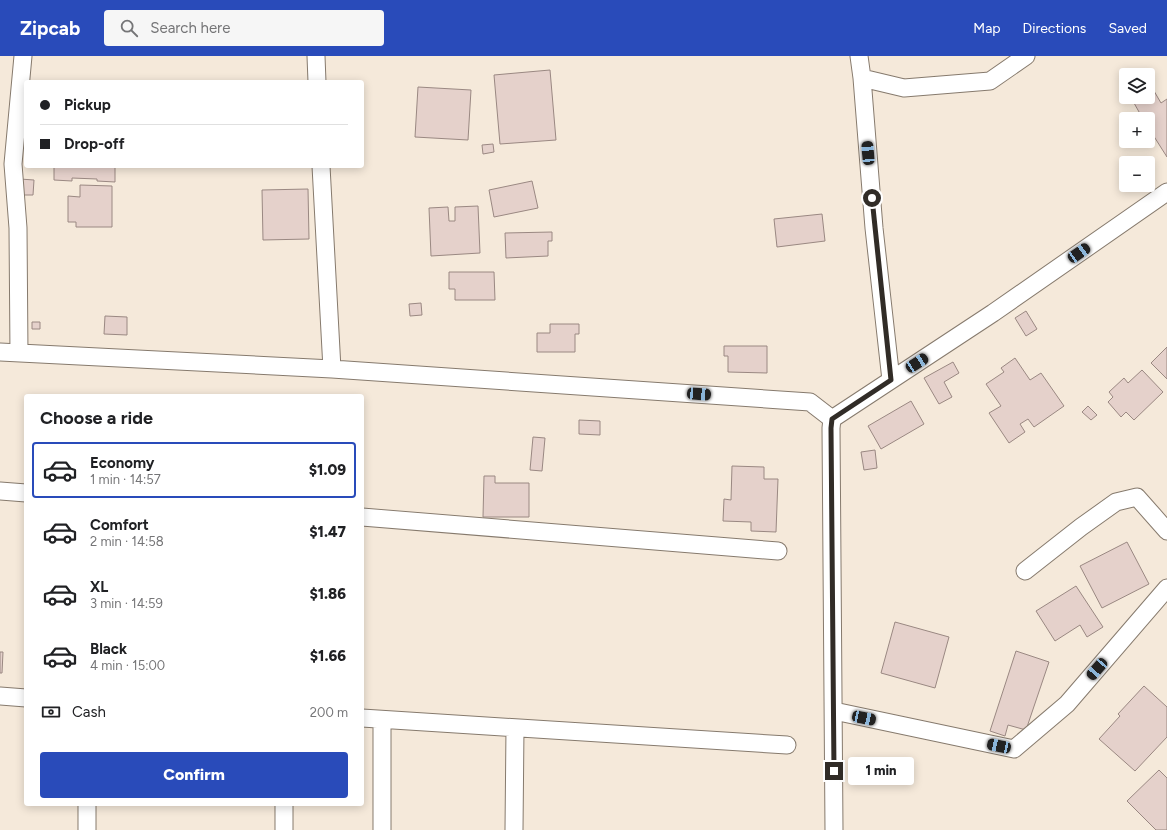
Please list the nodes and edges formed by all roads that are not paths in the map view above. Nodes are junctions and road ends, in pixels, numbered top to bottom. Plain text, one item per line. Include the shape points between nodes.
1 (23, 56) edge
2 (316, 56) edge
3 (859, 56) edge
4 (1026, 56) edge
5 (862, 78) junction
6 (317, 80) edge
7 (321, 168) edge
8 (1167, 192) edge
9 (0, 352) edge
10 (19, 353) junction
11 (332, 368) junction
12 (891, 380) junction
13 (832, 419) junction
14 (0, 491) edge
15 (24, 492) edge
16 (364, 517) edge
17 (1167, 531) edge
18 (778, 551) dead end
19 (1025, 571) dead end
20 (1167, 588) edge
21 (0, 696) edge
22 (24, 698) edge
23 (834, 711) junction
24 (364, 718) edge
25 (382, 720) junction
26 (515, 728) junction
27 (787, 745) dead end
28 (87, 806) edge
29 (284, 806) edge
30 (87, 830) edge
31 (284, 830) edge
32 (382, 830) edge
33 (514, 830) edge
34 (834, 830) edge

1 - 10 street via 13,164 18,228
2 - 6 street
3 - 5 street
4 - 5 street via 990,81 904,88
5 - 12 street via 874,228
7 - 11 street
8 - 12 street via 993,313
9 - 10 street
10 - 11 street
11 - 13 street via 810,402
12 - 13 street
13 - 23 street
14 - 15 street
16 - 18 street
17 - 19 street via 1137,498 1116,502
20 - 23 street via 1067,704 1014,749
21 - 22 street
23 - 34 street
24 - 25 street
25 - 26 street
25 - 32 street
26 - 27 street
26 - 33 street
28 - 30 street
29 - 31 street

